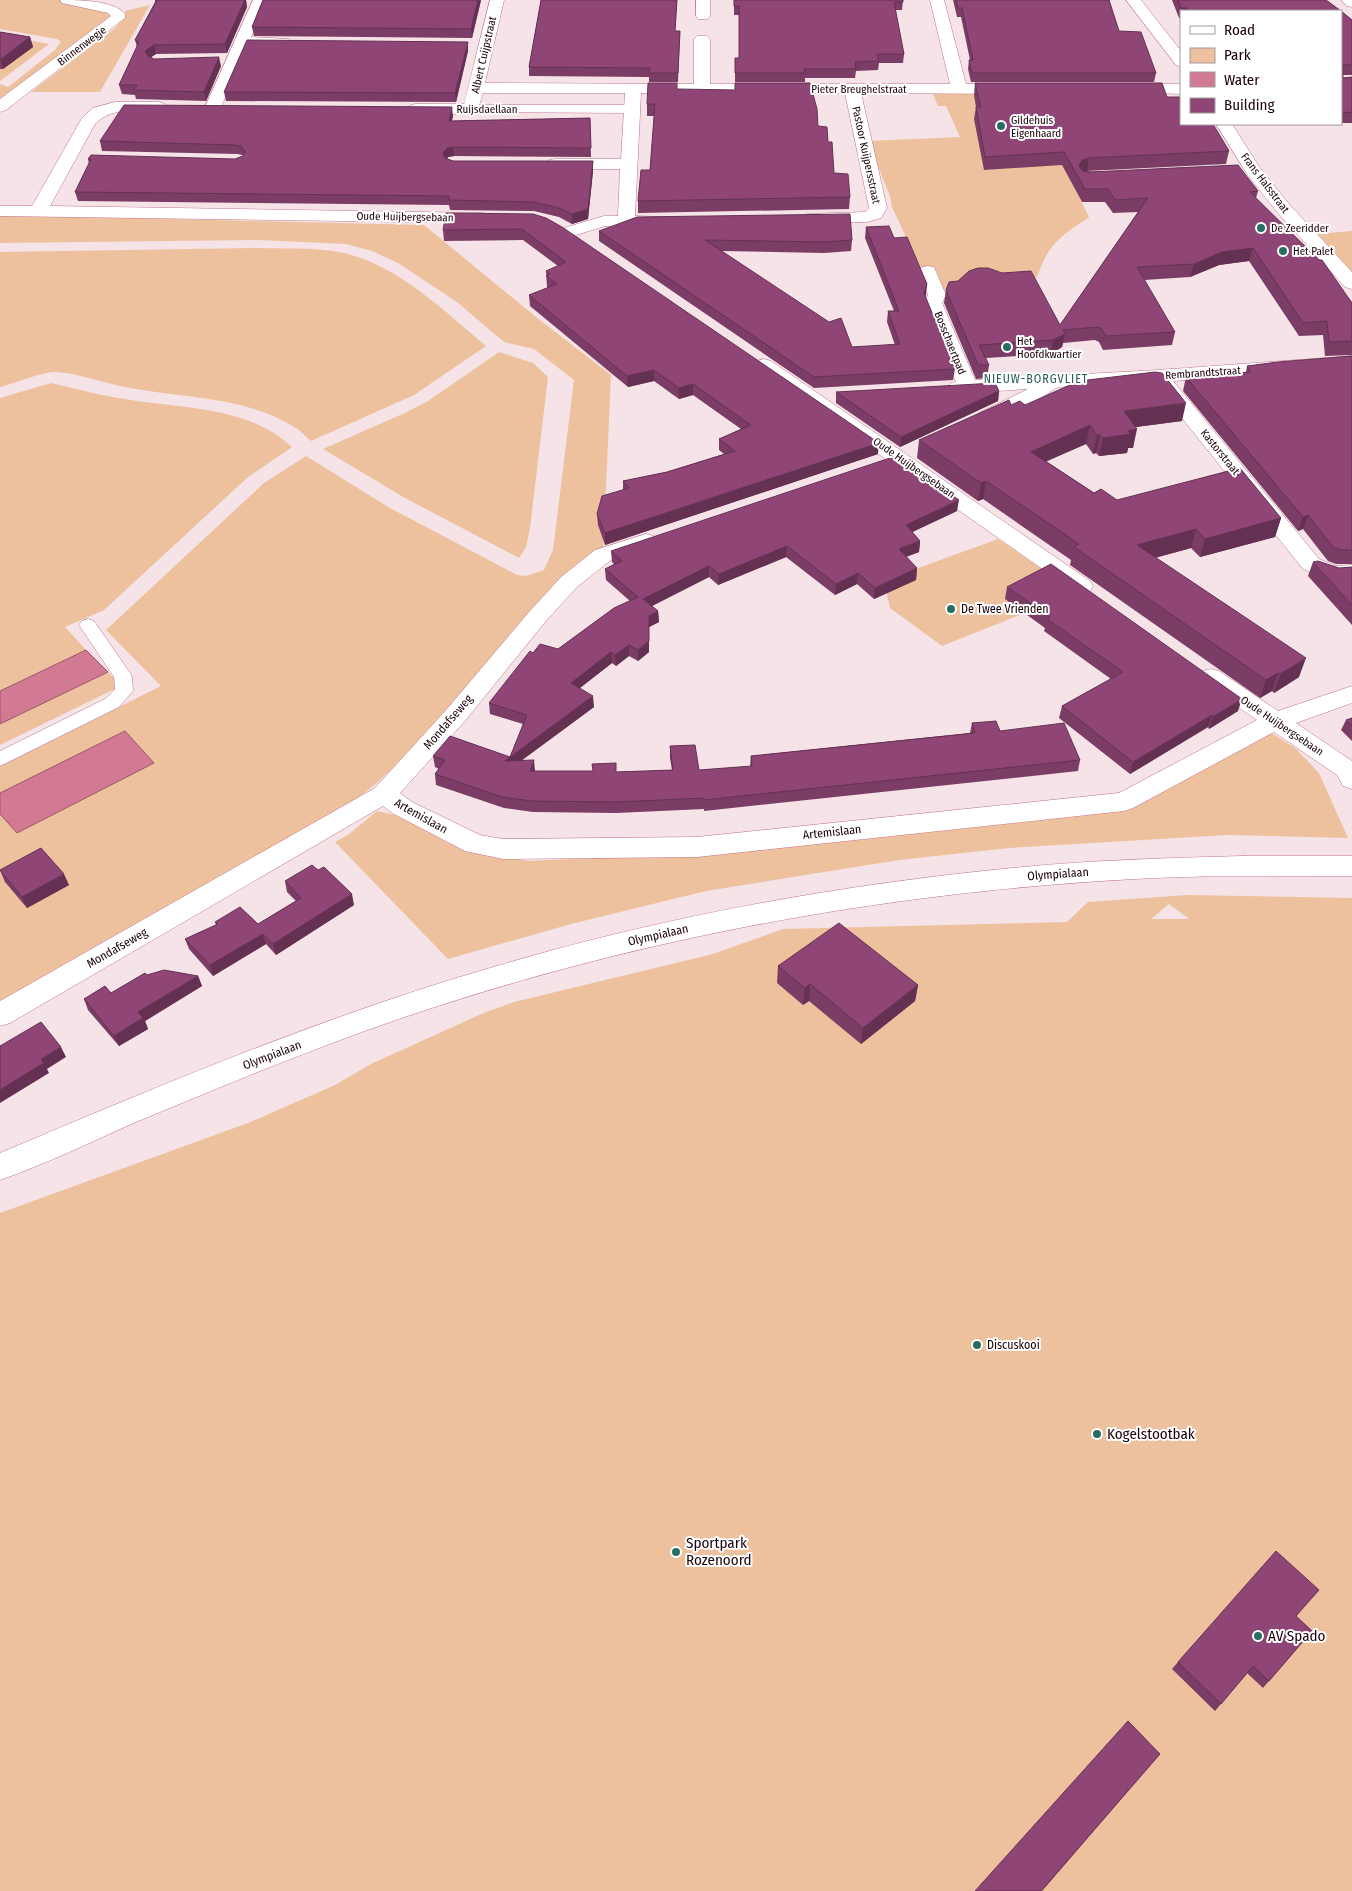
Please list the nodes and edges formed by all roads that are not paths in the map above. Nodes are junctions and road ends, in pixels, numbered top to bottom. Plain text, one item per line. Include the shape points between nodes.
1 (67, 0) edge
2 (497, 0) edge
3 (703, 0) edge
4 (937, 0) edge
5 (1134, 0) edge
6 (1348, 0) edge
7 (241, 1) edge
8 (260, 1) edge
9 (1352, 2) edge
10 (703, 16) dead end
11 (702, 39) dead end
12 (240, 42) junction
13 (299, 42) edge
14 (234, 59) junction
15 (216, 60) edge
16 (1180, 61) edge
17 (476, 88) junction
18 (632, 88) junction
19 (702, 88) junction
20 (852, 89) junction
21 (959, 89) junction
22 (1026, 89) edge
23 (1113, 89) edge
24 (1180, 89) edge
25 (0, 107) edge
26 (175, 107) edge
27 (194, 107) edge
28 (213, 107) junction
29 (233, 107) edge
30 (402, 109) edge
31 (471, 109) junction
32 (632, 109) junction
33 (1225, 125) edge
34 (69, 157) junction
35 (88, 158) edge
36 (541, 164) edge
37 (628, 164) junction
38 (1253, 170) junction
39 (1234, 171) edge
40 (0, 211) edge
41 (38, 212) junction
42 (504, 218) edge
43 (800, 218) edge
44 (674, 221) edge
45 (626, 222) junction
46 (553, 223) edge
47 (570, 232) junction
48 (586, 243) edge
49 (928, 271) dead end
50 (1352, 283) edge
51 (747, 353) edge
52 (1352, 362) edge
53 (1158, 376) junction
54 (1054, 382) junction
55 (968, 387) junction
56 (938, 388) edge
57 (839, 394) edge
58 (810, 396) junction
59 (970, 425) edge
60 (907, 453) junction
61 (871, 466) edge
62 (668, 534) edge
63 (1352, 572) edge
64 (1102, 601) edge
65 (88, 625) dead end
66 (1192, 664) edge
67 (1352, 694) edge
68 (1274, 722) junction
69 (0, 759) edge
70 (1352, 780) edge
71 (384, 794) junction
72 (1352, 866) edge
73 (0, 1015) edge
74 (0, 1167) edge

1 - 25 street, Binnenwegje via 113,10 118,18
2 - 17 street, Albert Cuijpstraat via 481,45
3 - 10 street
4 - 21 street
5 - 16 street
6 - 9 street
7 - 8 street
8 - 12 street
11 - 19 street
12 - 13 street
12 - 14 street
14 - 15 street
14 - 28 street
17 - 18 street, Pieter Breughelstraat
17 - 31 street, Albert Cuijpstraat
18 - 19 street, Pieter Breughelstraat
18 - 32 street
19 - 20 street, Pieter Breughelstraat
20 - 21 street, Pieter Breughelstraat
20 - 43 street, Pastoor Kuijpersstraat via 878,208 868,217
21 - 22 street, Pieter Breughelstraat
23 - 24 street
26 - 34 street via 115,107 99,111 88,121
27 - 28 street
28 - 29 street
30 - 31 street, Ruijsdaellaan
31 - 32 street, Ruijsdaellaan
32 - 37 street
33 - 38 street, Frans Halsstraat
34 - 35 street
34 - 41 street
36 - 37 street
37 - 45 street
38 - 39 street
38 - 50 street, Frans Halsstraat
40 - 41 street, Oude Huijbergsebaan
41 - 42 street, Oude Huijbergsebaan
44 - 45 street
45 - 47 street via 604,222
46 - 47 street
47 - 48 street
49 - 55 street, Bosschaertpad via 938,295 934,303
51 - 58 street, Oude Huijbergsebaan
52 - 53 street, Rembrandtstraat
53 - 54 street, Rembrandtstraat
53 - 63 street, Kastorstraat via 1311,564 1334,573
54 - 55 street, Rembrandtstraat
54 - 59 street, Rembrandtstraat
55 - 56 street, Rembrandtstraat
57 - 58 street
58 - 60 street, Oude Huijbergsebaan
60 - 61 street
60 - 64 street, Oude Huijbergsebaan
62 - 71 street, Mondafseweg via 603,555 569,582
65 - 69 street via 123,677 124,691 112,702
66 - 68 street, Oude Huijbergsebaan
67 - 68 street, Artemislaan
68 - 70 street, Oude Huijbergsebaan via 1346,769
68 - 71 street, Artemislaan via 1124,802 697,847 503,850 474,844 403,808
71 - 73 street, Mondafseweg
72 - 74 street, Olympialaan via 1180,867 1042,875 893,892 663,934 493,978 402,1007 202,1082

